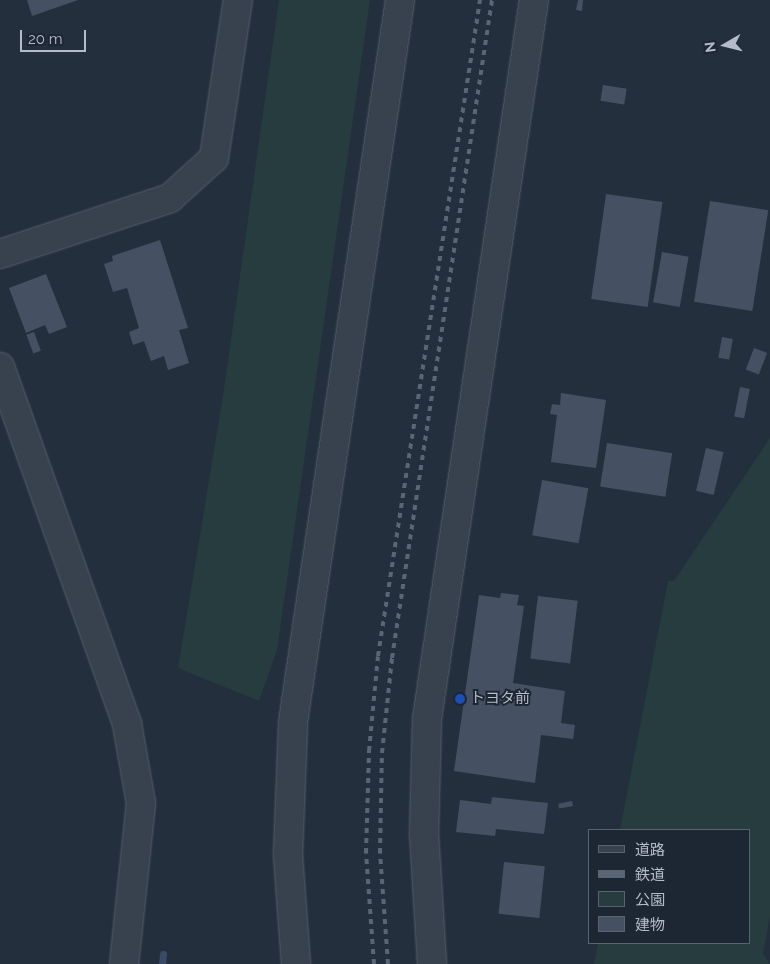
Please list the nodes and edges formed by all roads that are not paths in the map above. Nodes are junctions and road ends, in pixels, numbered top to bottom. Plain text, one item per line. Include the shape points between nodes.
1 (238, 0) edge
2 (400, 0) edge
3 (534, 0) edge
4 (0, 254) edge
5 (0, 368) edge
6 (124, 964) edge
7 (296, 964) edge
8 (432, 964) edge

1 - 4 street via 214,158 170,198
2 - 7 street via 293,722 288,854
3 - 8 street via 427,719 424,834
5 - 6 street via 127,724 141,803

